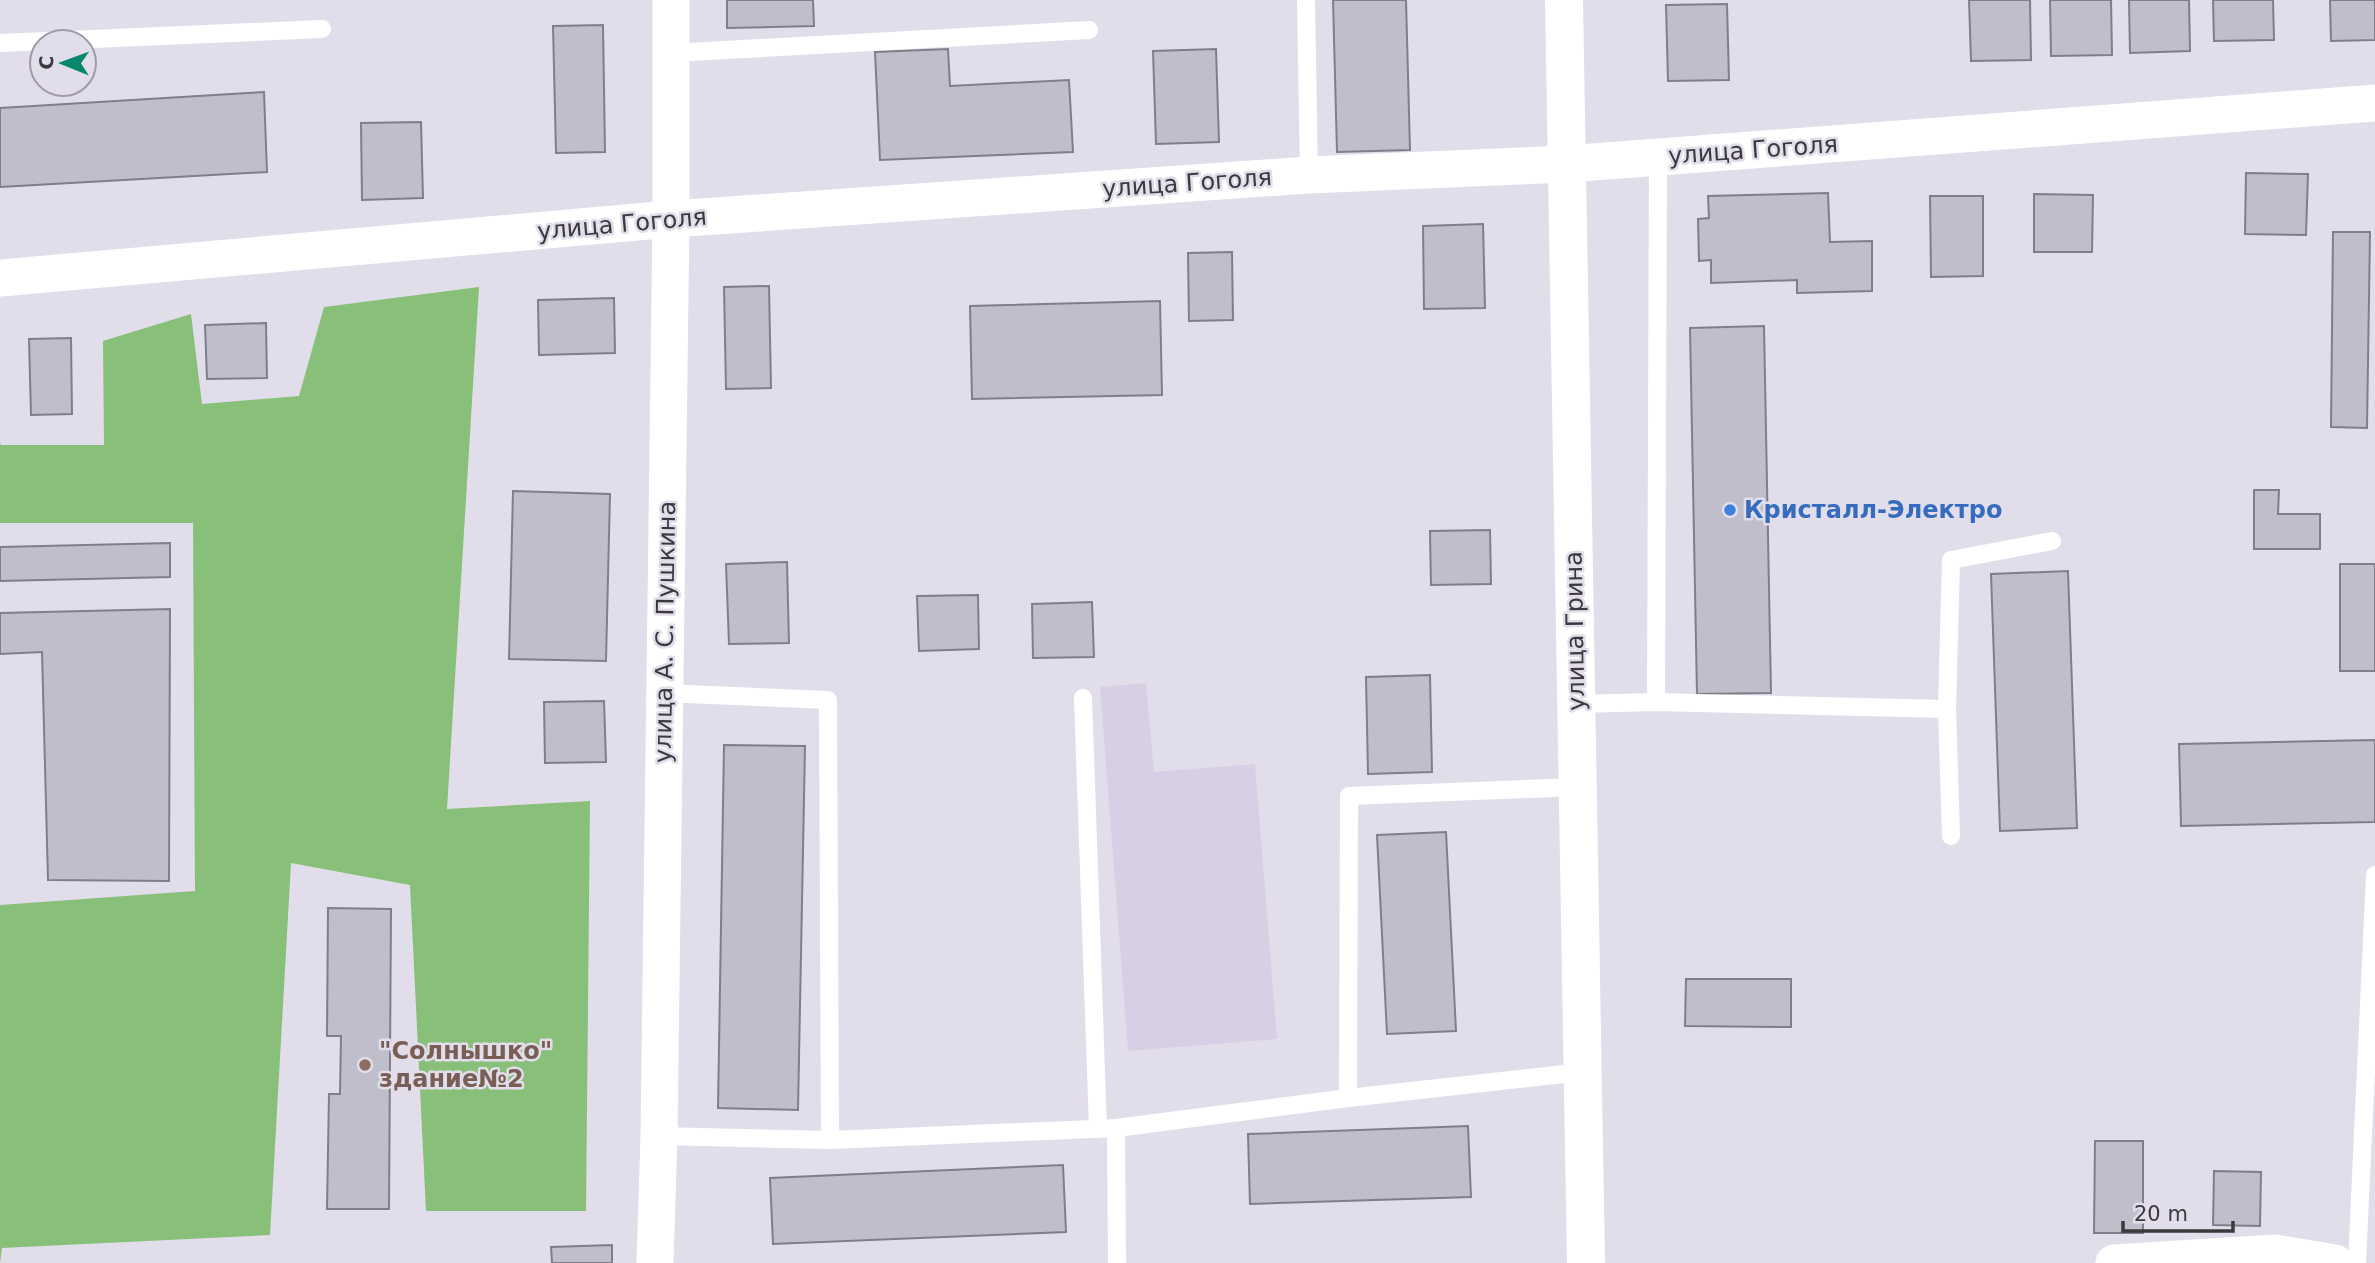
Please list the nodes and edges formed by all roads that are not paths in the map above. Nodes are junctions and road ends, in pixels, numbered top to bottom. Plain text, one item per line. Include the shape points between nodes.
1 (671, 0) edge
2 (1306, 0) edge
3 (1564, 0) edge
4 (322, 29) dead end
5 (1089, 30) dead end
6 (0, 43) edge
7 (671, 53) junction
8 (2375, 103) edge
9 (1658, 158) junction
10 (1566, 164) junction
11 (1309, 174) junction
12 (671, 219) junction
13 (0, 278) edge
14 (2052, 541) dead end
15 (664, 693) junction
16 (1083, 698) dead end
17 (1656, 702) junction
18 (1576, 704) junction
19 (1947, 709) junction
20 (1578, 788) junction
21 (1951, 836) dead end
22 (2375, 875) edge
23 (1582, 1072) junction
24 (1348, 1098) junction
25 (1116, 1128) junction
26 (1098, 1129) junction
27 (659, 1136) junction
28 (830, 1140) junction
29 (655, 1263) edge
30 (1116, 1263) edge
31 (1586, 1263) edge
32 (2114, 1263) edge
33 (2335, 1263) edge
34 (2357, 1263) edge

1 - 7 street, улица А. С. Пушкина
2 - 11 lane
3 - 10 highway, улица Грина
4 - 6 lane
5 - 7 lane
7 - 12 street, улица А. С. Пушкина
8 - 9 street, улица Гоголя
9 - 10 street, улица Гоголя
9 - 17 lane
10 - 11 street, улица Гоголя
10 - 18 highway, улица Грина
11 - 12 street, улица Гоголя
12 - 13 street, улица Гоголя
12 - 15 street, улица А. С. Пушкина
14 - 19 lane via 1951,561
15 - 27 street, улица А. С. Пушкина
15 - 28 lane via 828,700
16 - 26 lane
17 - 18 lane
17 - 19 lane
18 - 20 highway, улица Грина
19 - 21 lane
20 - 23 highway, улица Грина
20 - 24 lane via 1349,796
22 - 34 lane
23 - 24 lane
23 - 31 highway, улица Грина
24 - 25 lane
25 - 26 lane
25 - 30 lane
26 - 28 lane
27 - 28 lane
27 - 29 street, улица А. С. Пушкина
32 - 33 street via 2275,1252

